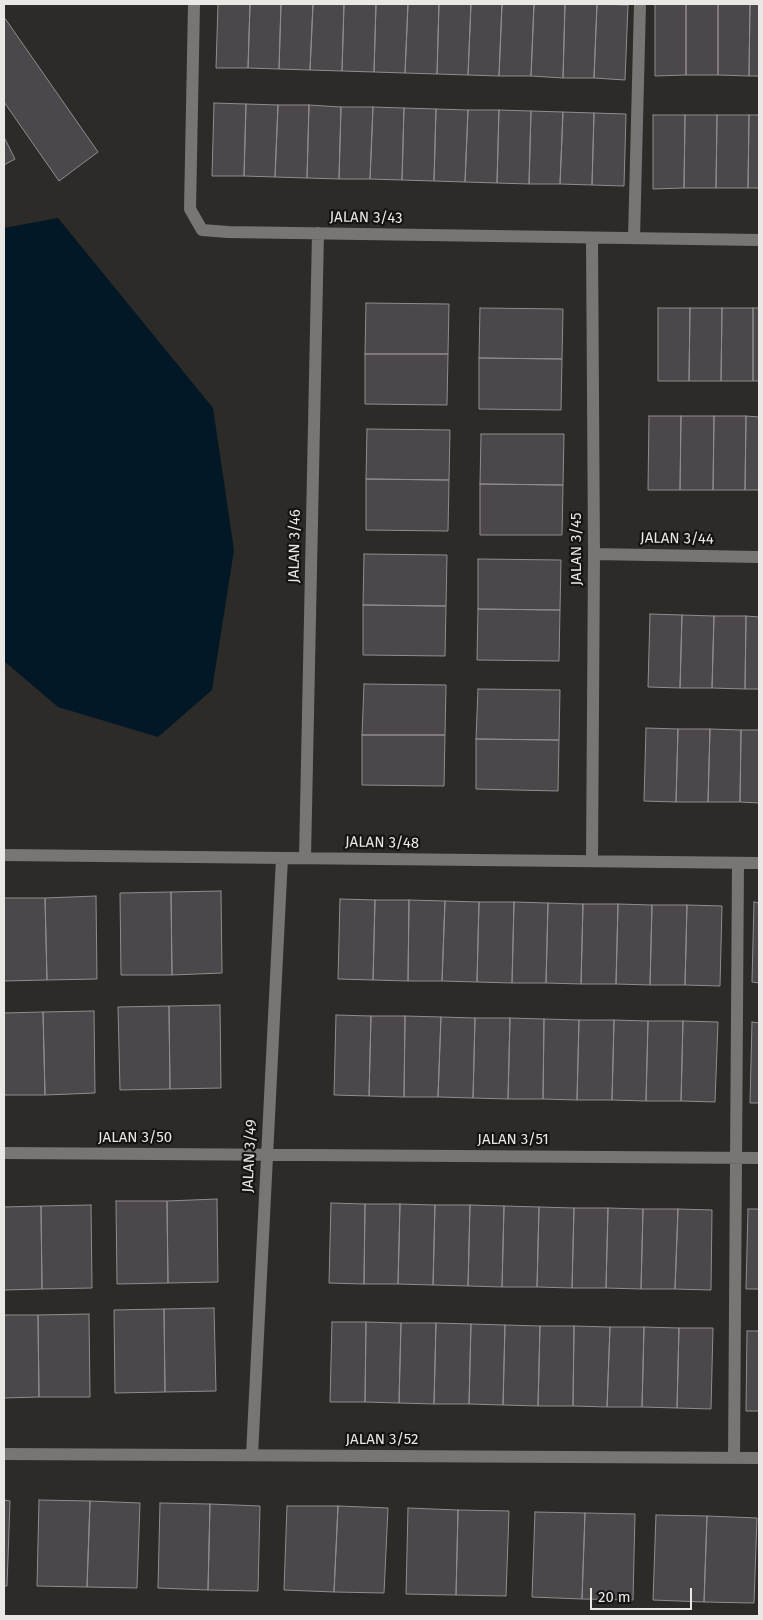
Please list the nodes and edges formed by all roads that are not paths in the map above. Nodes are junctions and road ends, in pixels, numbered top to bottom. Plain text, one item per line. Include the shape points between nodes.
1 (194, 4) edge
2 (640, 4) edge
3 (318, 233) junction
4 (592, 238) junction
5 (634, 238) junction
6 (759, 240) edge
7 (594, 554) junction
8 (759, 557) edge
9 (4, 855) edge
10 (282, 858) junction
11 (305, 858) junction
12 (592, 861) junction
13 (738, 863) junction
14 (759, 863) edge
15 (4, 1153) edge
16 (266, 1154) junction
17 (737, 1158) junction
18 (759, 1158) edge
19 (4, 1454) edge
20 (252, 1455) junction
21 (734, 1458) junction
22 (759, 1458) edge

1 - 3 street, JALAN 3/43 via 190,209 202,230
2 - 5 street
3 - 4 street, JALAN 3/43
3 - 11 street, JALAN 3/46
4 - 5 street, JALAN 3/43
4 - 7 street, JALAN 3/45
5 - 6 street, JALAN 3/43
7 - 8 street, JALAN 3/44
7 - 12 street, JALAN 3/45
9 - 10 street, JALAN 3/48
10 - 11 street, JALAN 3/48
10 - 16 street, JALAN 3/49
11 - 12 street, JALAN 3/48
12 - 13 street, JALAN 3/48
13 - 14 street, JALAN 3/48
13 - 17 street
15 - 16 street, JALAN 3/50
16 - 17 street, JALAN 3/51
16 - 20 street, JALAN 3/49
17 - 18 street, JALAN 3/51
17 - 21 street
19 - 20 street, JALAN 3/52
20 - 21 street, JALAN 3/52
21 - 22 street, JALAN 3/52

